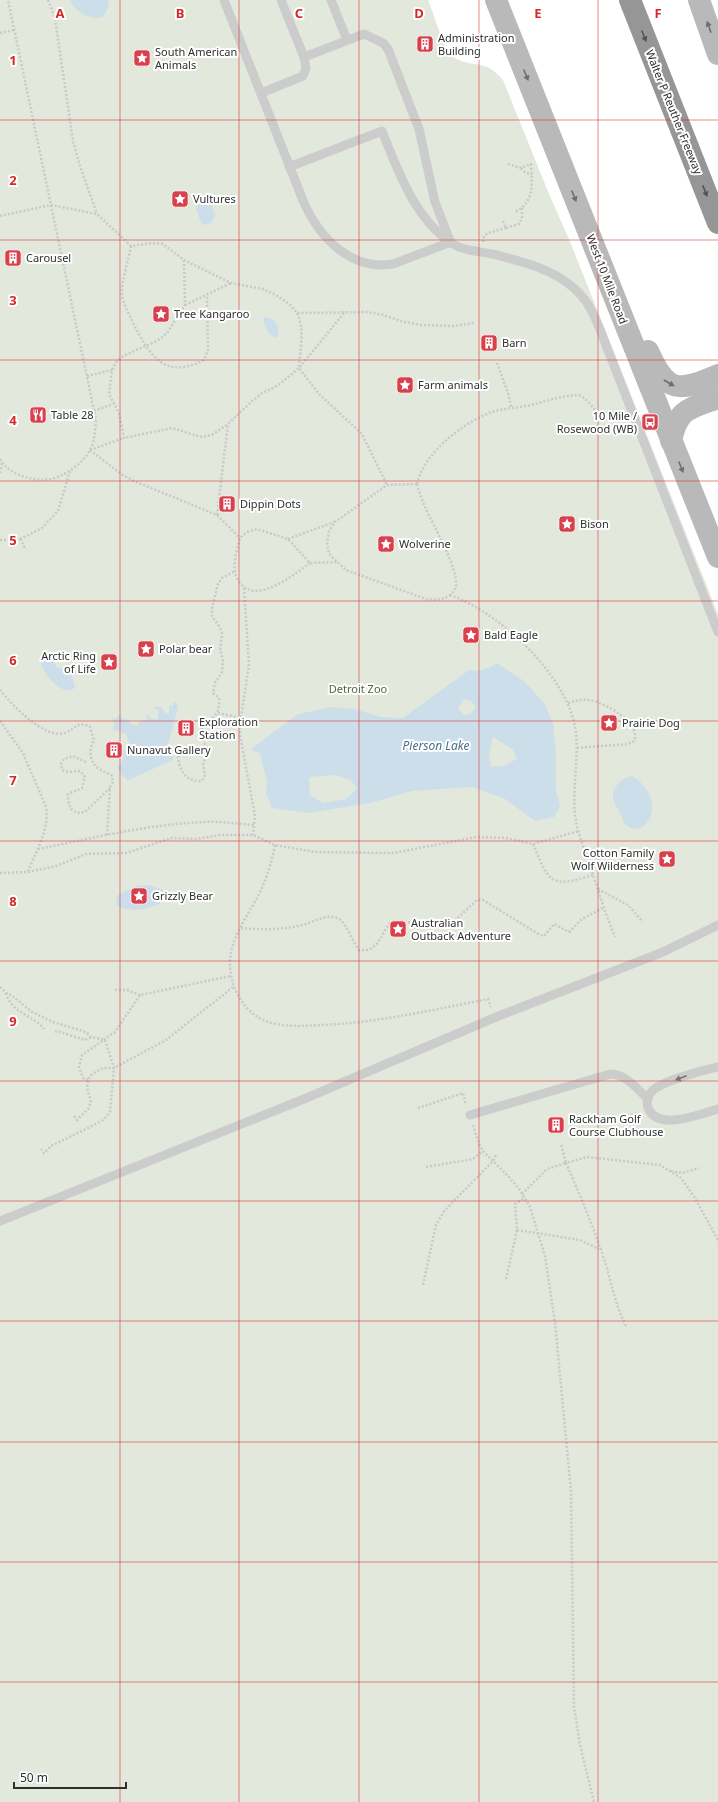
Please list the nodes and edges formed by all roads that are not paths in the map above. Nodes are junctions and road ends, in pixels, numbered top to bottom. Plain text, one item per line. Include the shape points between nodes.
1 (224, 0) edge
2 (282, 0) edge
3 (332, 0) edge
4 (496, 0) edge
5 (630, 0) edge
6 (699, 0) edge
7 (347, 40) junction
8 (718, 54) edge
9 (304, 56) junction
10 (261, 93) junction
11 (289, 167) junction
12 (718, 223) edge
13 (451, 242) junction
14 (596, 252) junction
15 (711, 389) edge
16 (671, 441) junction
17 (718, 557) edge
18 (718, 632) edge
19 (718, 925) edge
20 (718, 1067) edge
21 (648, 1099) junction
22 (718, 1109) edge
23 (470, 1116) road end
24 (0, 1221) edge

1 - 10 lane
2 - 9 lane
3 - 7 lane
4 -> 14 main road, West 10 Mile Road
5 -> 12 highway, Walter P Reuther Freeway
8 -> 6 main road
7 - 9 lane
7 - 13 lane via 364,34 383,43 388,49 419,129 435,202
9 - 10 lane via 306,68 303,76
10 - 11 lane
11 - 13 lane via 307,210 322,234 342,252 365,264 393,264
11 - 13 lane via 382,131 416,204 430,223
13 - 18 lane via 464,250 507,258 543,269 563,279 579,292 591,308
14 -> 15 main road via 629,307 654,365 663,379 678,387
14 - 16 main road, West 10 Mile Road
15 - 16 main road via 694,408 682,415 674,426
16 -> 17 main road, West 10 Mile Road
19 - 24 lane via 663,952 496,1017 304,1099
20 -> 21 lane via 667,1083 652,1090
21 - 22 lane via 648,1106 653,1115 661,1120 673,1120
21 - 23 lane via 626,1078 610,1074

